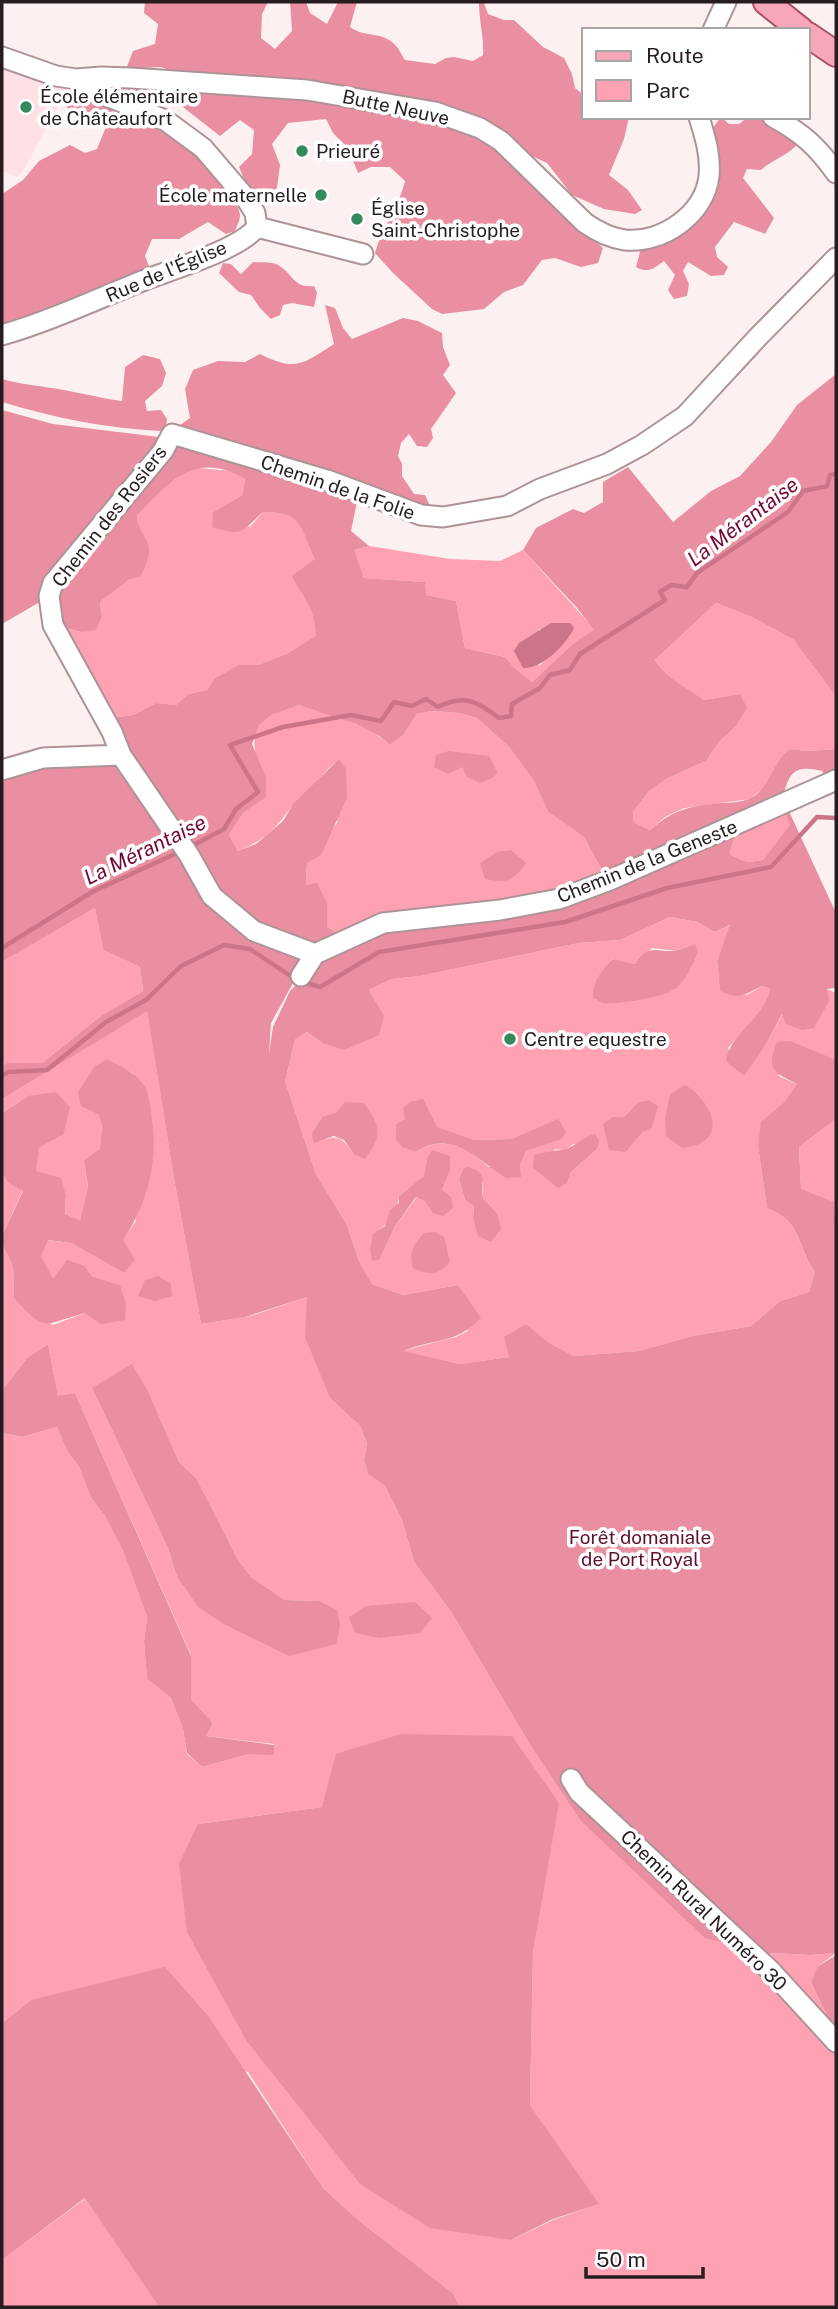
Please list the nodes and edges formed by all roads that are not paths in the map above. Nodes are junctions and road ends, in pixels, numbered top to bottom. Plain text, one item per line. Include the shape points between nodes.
1 (726, 2) edge
2 (771, 4) edge
3 (714, 28) edge
4 (799, 28) edge
5 (810, 36) edge
6 (836, 54) edge
7 (2, 57) edge
8 (76, 79) junction
9 (700, 119) edge
10 (777, 119) edge
11 (836, 171) edge
12 (257, 226) junction
13 (363, 254) dead end
14 (836, 258) edge
15 (2, 335) edge
16 (172, 435) joint
17 (121, 755) junction
18 (2, 770) edge
19 (836, 780) edge
20 (315, 954) junction
21 (301, 976) dead end
22 (571, 1779) dead end
23 (836, 2042) edge

1 - 3 street
2 - 4 main road
5 - 6 main road
7 - 8 street
8 - 9 street, Butte Neuve via 131,78 307,90 446,116 501,141 585,223 628,241 660,235 674,227 687,218 704,193 709,177 708,147
8 - 12 street via 85,87 165,120 203,148 252,207
10 - 11 street via 813,143
12 - 13 street
12 - 15 street, Rue de l'Église via 212,254
14 - 16 street, Chemin de la Folie via 685,416 607,464 507,506 443,517 421,516 327,480
16 - 17 street, Chemin des Rosiers via 52,583 49,596 53,625
17 - 18 street via 43,758
17 - 20 street, Chemin des Rosiers via 186,849 212,896 254,931
19 - 20 street, Chemin de la Geneste via 559,899 383,923
20 - 21 street
22 - 23 street, Chemin Rural Numéro 30 via 579,1792 770,1970

